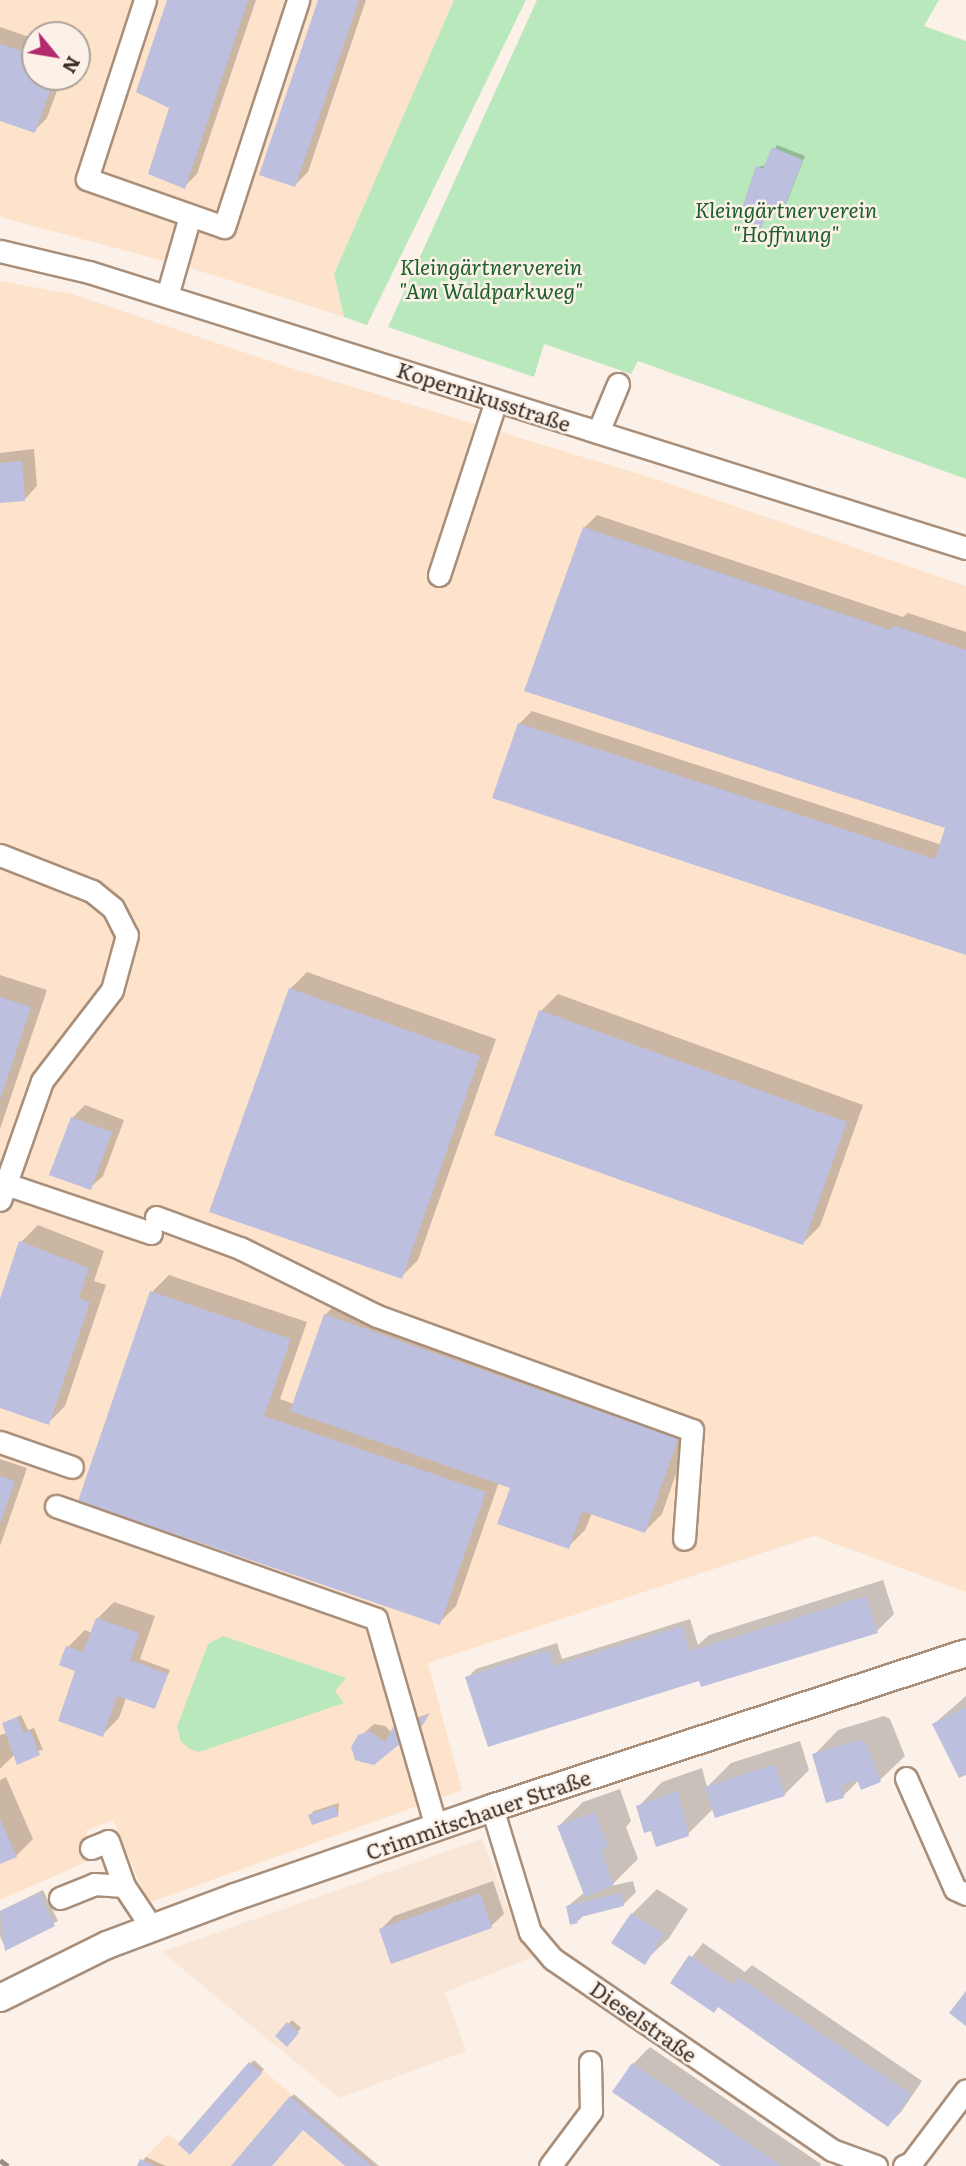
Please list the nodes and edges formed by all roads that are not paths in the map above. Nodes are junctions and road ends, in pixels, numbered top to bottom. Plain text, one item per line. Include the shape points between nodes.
1 (145, 0) edge
2 (298, 0) edge
3 (190, 216) junction
4 (0, 251) edge
5 (167, 296) junction
6 (618, 384) dead end
7 (496, 401) junction
8 (598, 432) junction
9 (966, 548) edge
10 (439, 575) dead end
11 (0, 855) edge
12 (3, 1192) edge
13 (0, 1442) edge
14 (72, 1467) dead end
15 (56, 1506) dead end
16 (684, 1539) dead end
17 (966, 1653) edge
18 (906, 1778) dead end
19 (492, 1808) junction
20 (436, 1827) junction
21 (90, 1848) dead end
22 (124, 1886) junction
23 (966, 1894) edge
24 (60, 1898) dead end
25 (152, 1928) junction
26 (0, 1998) edge
27 (590, 2062) dead end
28 (966, 2090) edge
29 (558, 2163) edge
30 (876, 2166) edge
31 (904, 2166) edge

1 - 3 street via 87,179
2 - 3 street via 224,228
3 - 5 street
4 - 5 street, Kopernikusstraße
5 - 7 street, Kopernikusstraße
6 - 8 street
7 - 8 street, Kopernikusstraße
7 - 10 street
8 - 9 street, Kopernikusstraße
11 - 12 street via 92,891 113,908 127,935 112,990 42,1081
12 - 16 street via 240,1248 377,1316 692,1430
13 - 14 street
15 - 20 street via 376,1619
17 - 19 main road, Crimmitschauer Straße
18 - 23 street via 955,1889
19 - 20 main road, Crimmitschauer Straße
19 - 30 street, Dieselstraße via 530,1932 553,1959 832,2150
20 - 25 main road, Crimmitschauer Straße
21 - 22 street via 108,1841
22 - 24 street via 94,1884
22 - 25 street
25 - 26 main road, Crimmitschauer Straße
27 - 29 street via 591,2111
28 - 31 street via 911,2163

